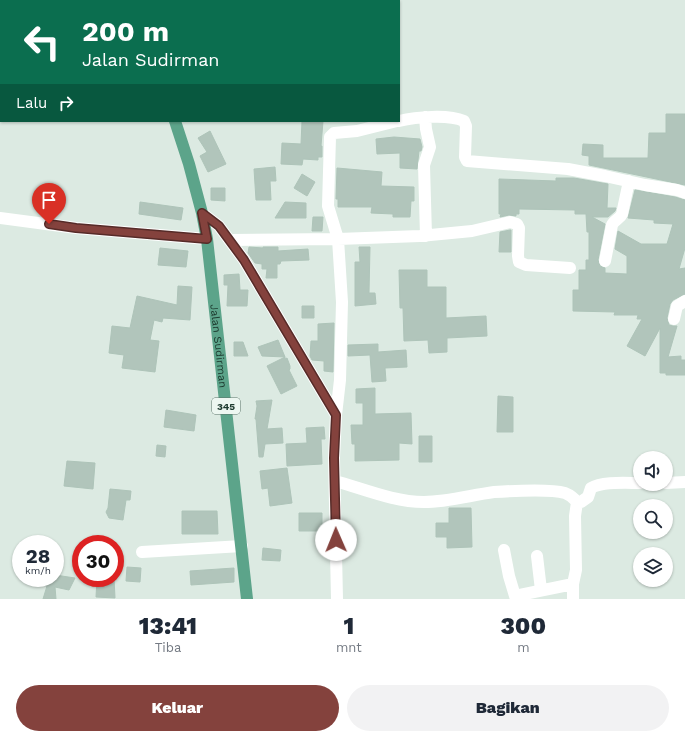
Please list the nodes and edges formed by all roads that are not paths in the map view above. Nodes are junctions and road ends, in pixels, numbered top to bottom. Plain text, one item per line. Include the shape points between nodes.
1 (425, 117) junction
2 (400, 121) edge
3 (178, 122) edge
4 (394, 122) edge
5 (336, 127) edge
6 (629, 181) junction
7 (685, 193) edge
8 (202, 213) junction
9 (0, 218) edge
10 (426, 236) junction
11 (207, 239) junction
12 (338, 239) junction
13 (229, 240) junction
14 (605, 261) dead end
15 (570, 268) dead end
16 (685, 301) edge
17 (674, 319) dead end
18 (336, 415) junction
19 (335, 481) junction
20 (685, 482) edge
21 (633, 483) edge
22 (673, 483) edge
23 (577, 502) junction
24 (242, 546) junction
25 (504, 550) dead end
26 (142, 552) dead end
27 (537, 556) dead end
28 (573, 584) junction
29 (540, 590) junction
30 (247, 599) edge
31 (337, 599) edge
32 (573, 599) edge

1 - 2 street
1 - 6 street via 464,121 467,161 568,169
1 - 10 street via 430,147 424,165
3 - 8 main road, Jalan Sudirman / 345
4 - 5 street via 357,131
5 - 12 street via 330,137 328,206
6 - 7 street
6 - 14 street via 622,216 612,224
8 - 11 main road, Jalan Sudirman / 345
8 - 13 street via 219,226
9 - 11 street via 76,228
10 - 12 street
10 - 15 street via 472,231 513,222 519,228 519,262 526,265
11 - 24 main road, Jalan Sudirman / 345
12 - 13 street
12 - 18 street via 342,302 340,380
13 - 18 street via 244,260
16 - 17 street via 677,306
18 - 19 street
19 - 23 street via 378,494 423,502 495,492 536,491 563,493
19 - 31 street
20 - 22 street
21 - 23 street via 593,486 588,497
23 - 28 street via 576,570
24 - 26 street
24 - 30 main road, Jalan Sudirman / 345
25 - 29 street via 508,576 515,596
27 - 29 street
28 - 29 street
28 - 32 street

